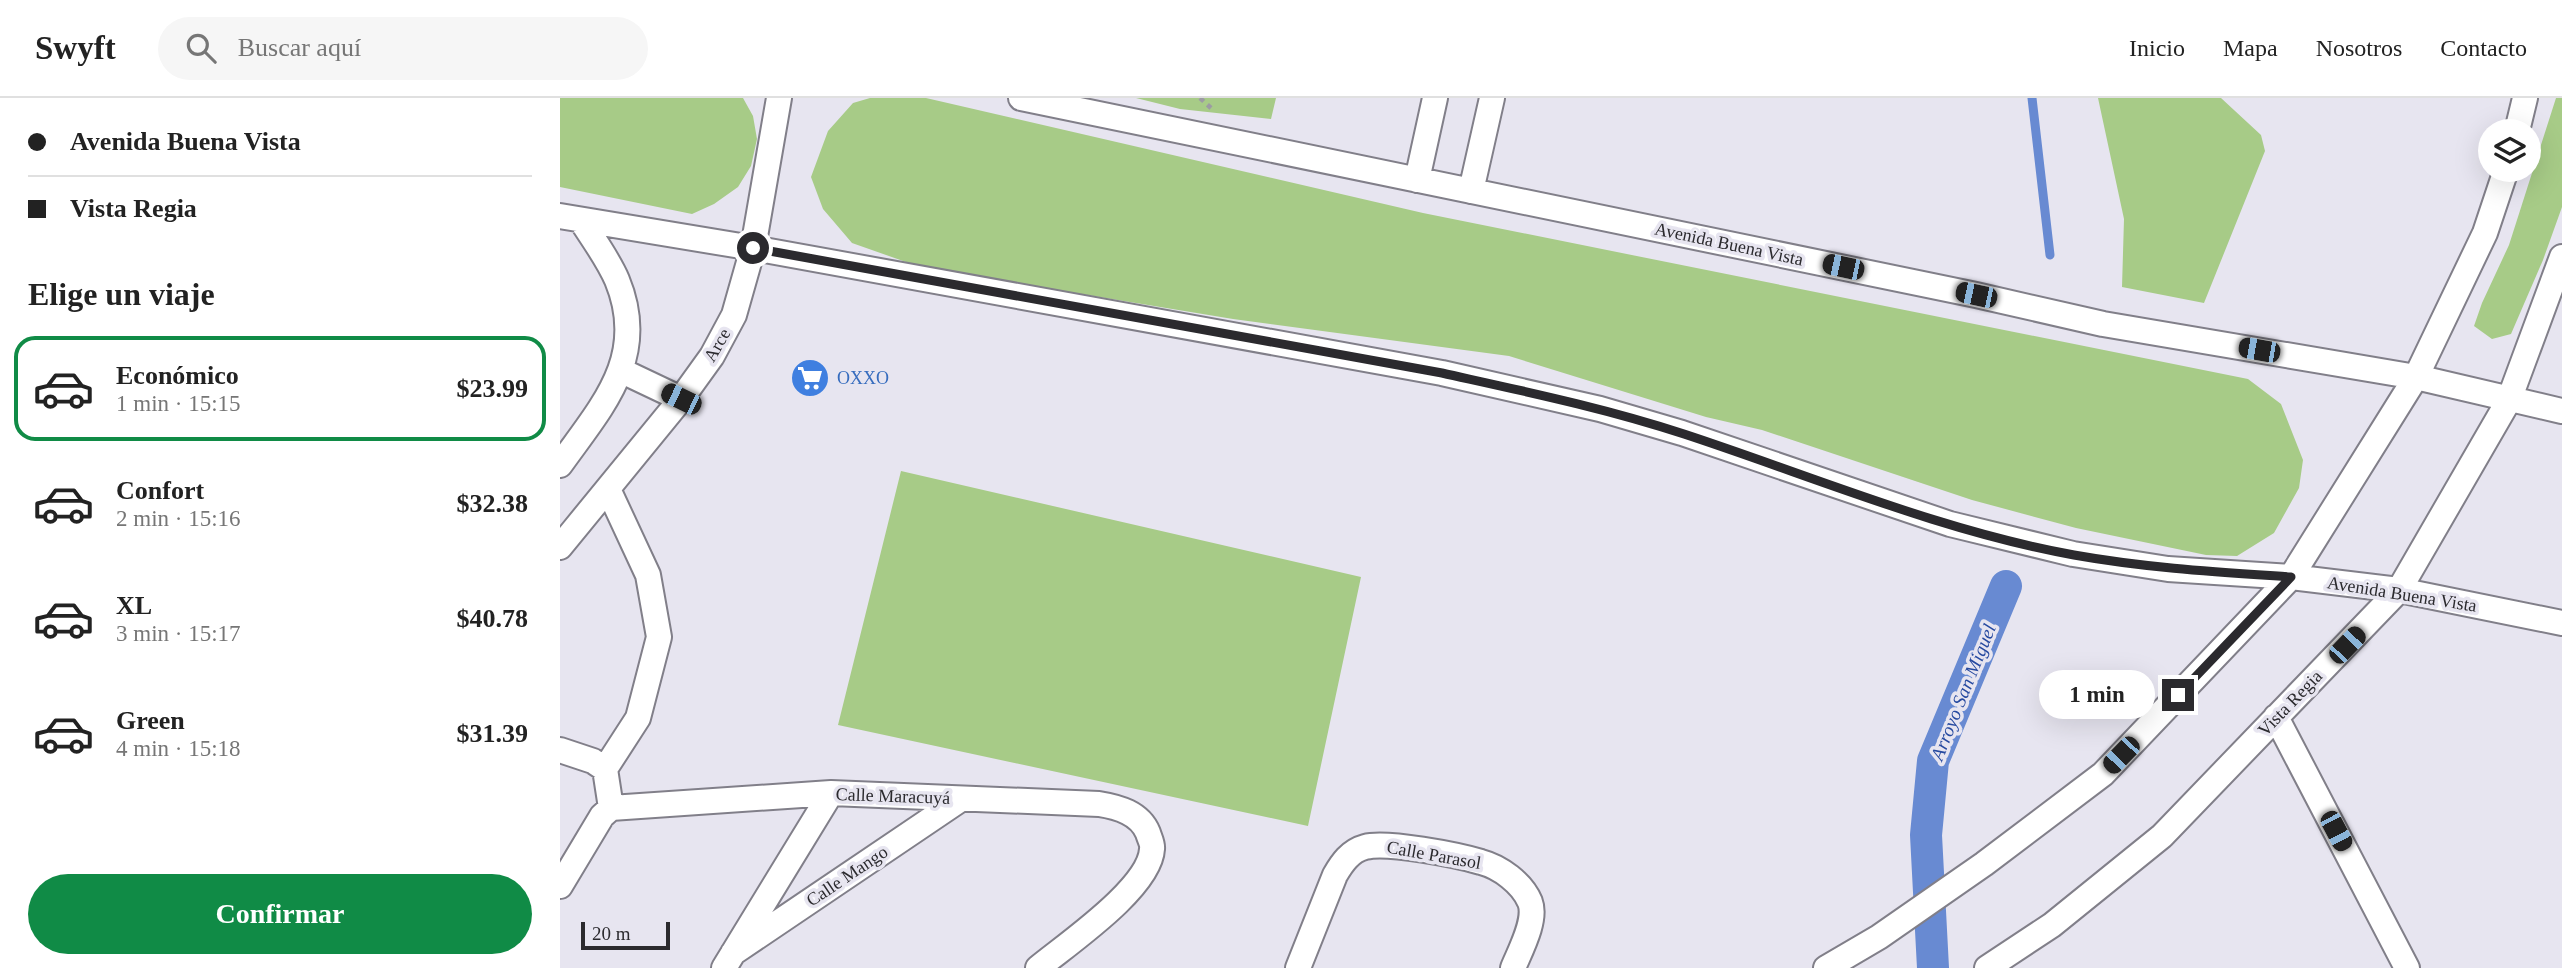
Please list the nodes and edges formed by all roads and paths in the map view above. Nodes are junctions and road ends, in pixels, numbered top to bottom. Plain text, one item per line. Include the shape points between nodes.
1 (779, 98) edge
2 (1020, 98) edge
3 (1435, 98) edge
4 (1492, 98) edge
5 (2525, 98) edge
6 (2520, 119) edge
7 (1417, 180) junction
8 (2502, 182) edge
9 (1471, 191) junction
10 (570, 218) edge
11 (753, 248) junction
12 (2562, 257) edge
13 (622, 371) junction
14 (2416, 377) junction
15 (681, 399) junction
16 (2509, 400) junction
17 (2562, 411) edge
18 (560, 465) edge
19 (608, 489) junction
20 (560, 547) edge
21 (2291, 577) junction
22 (2399, 590) junction
23 (2562, 623) edge
24 (2276, 718) junction
25 (560, 750) edge
26 (605, 769) junction
27 (831, 793) junction
28 (961, 799) junction
29 (611, 808) junction
30 (560, 886) edge
31 (729, 960) edge
32 (1038, 968) edge
33 (1298, 968) edge
34 (1513, 968) edge
35 (1826, 968) edge
36 (1987, 968) edge
37 (2407, 968) edge

1 - 11 street, Arce
2 - 7 street, Avenida Buena Vista
3 - 7 street
4 - 9 street
5 - 6 street
7 - 9 street, Avenida Buena Vista
8 - 14 street via 2486,233
9 - 14 street, Avenida Buena Vista via 2103,324
10 - 11 street, Avenida Buena Vista
10 - 13 street via 616,278 626,306 627,348
11 - 15 street, Arce via 734,315
11 - 21 street, Avenida Buena Vista via 1532,392 1682,433 1950,524 2073,554 2168,569
12 - 16 street, Vista Regia
13 - 15 street
13 - 18 street
14 - 16 street, Avenida Buena Vista
14 - 21 street
15 - 19 street, Arce
16 - 17 street, Avenida Buena Vista
16 - 22 street, Vista Regia
19 - 20 street, Arce
19 - 26 street via 648,575 659,637 638,718
21 - 22 street, Avenida Buena Vista
21 - 35 street via 2102,774 1984,864
22 - 23 street, Avenida Buena Vista
22 - 24 street, Vista Regia
24 - 36 street, Vista Regia via 2162,836 2052,925
24 - 37 street
25 - 26 street
26 - 29 street
27 - 28 street, Calle Maracuyá
27 - 29 street, Calle Maracuyá
27 - 31 street, Calle Mango
28 - 31 street, Calle Mango
28 - 32 street, Calle Maracuyá via 1099,804 1134,815 1146,828 1153,848 1126,896
29 - 30 street
33 - 34 street, Calle Parasol via 1342,863 1363,847 1386,844 1483,862 1519,885 1531,904 1529,930

